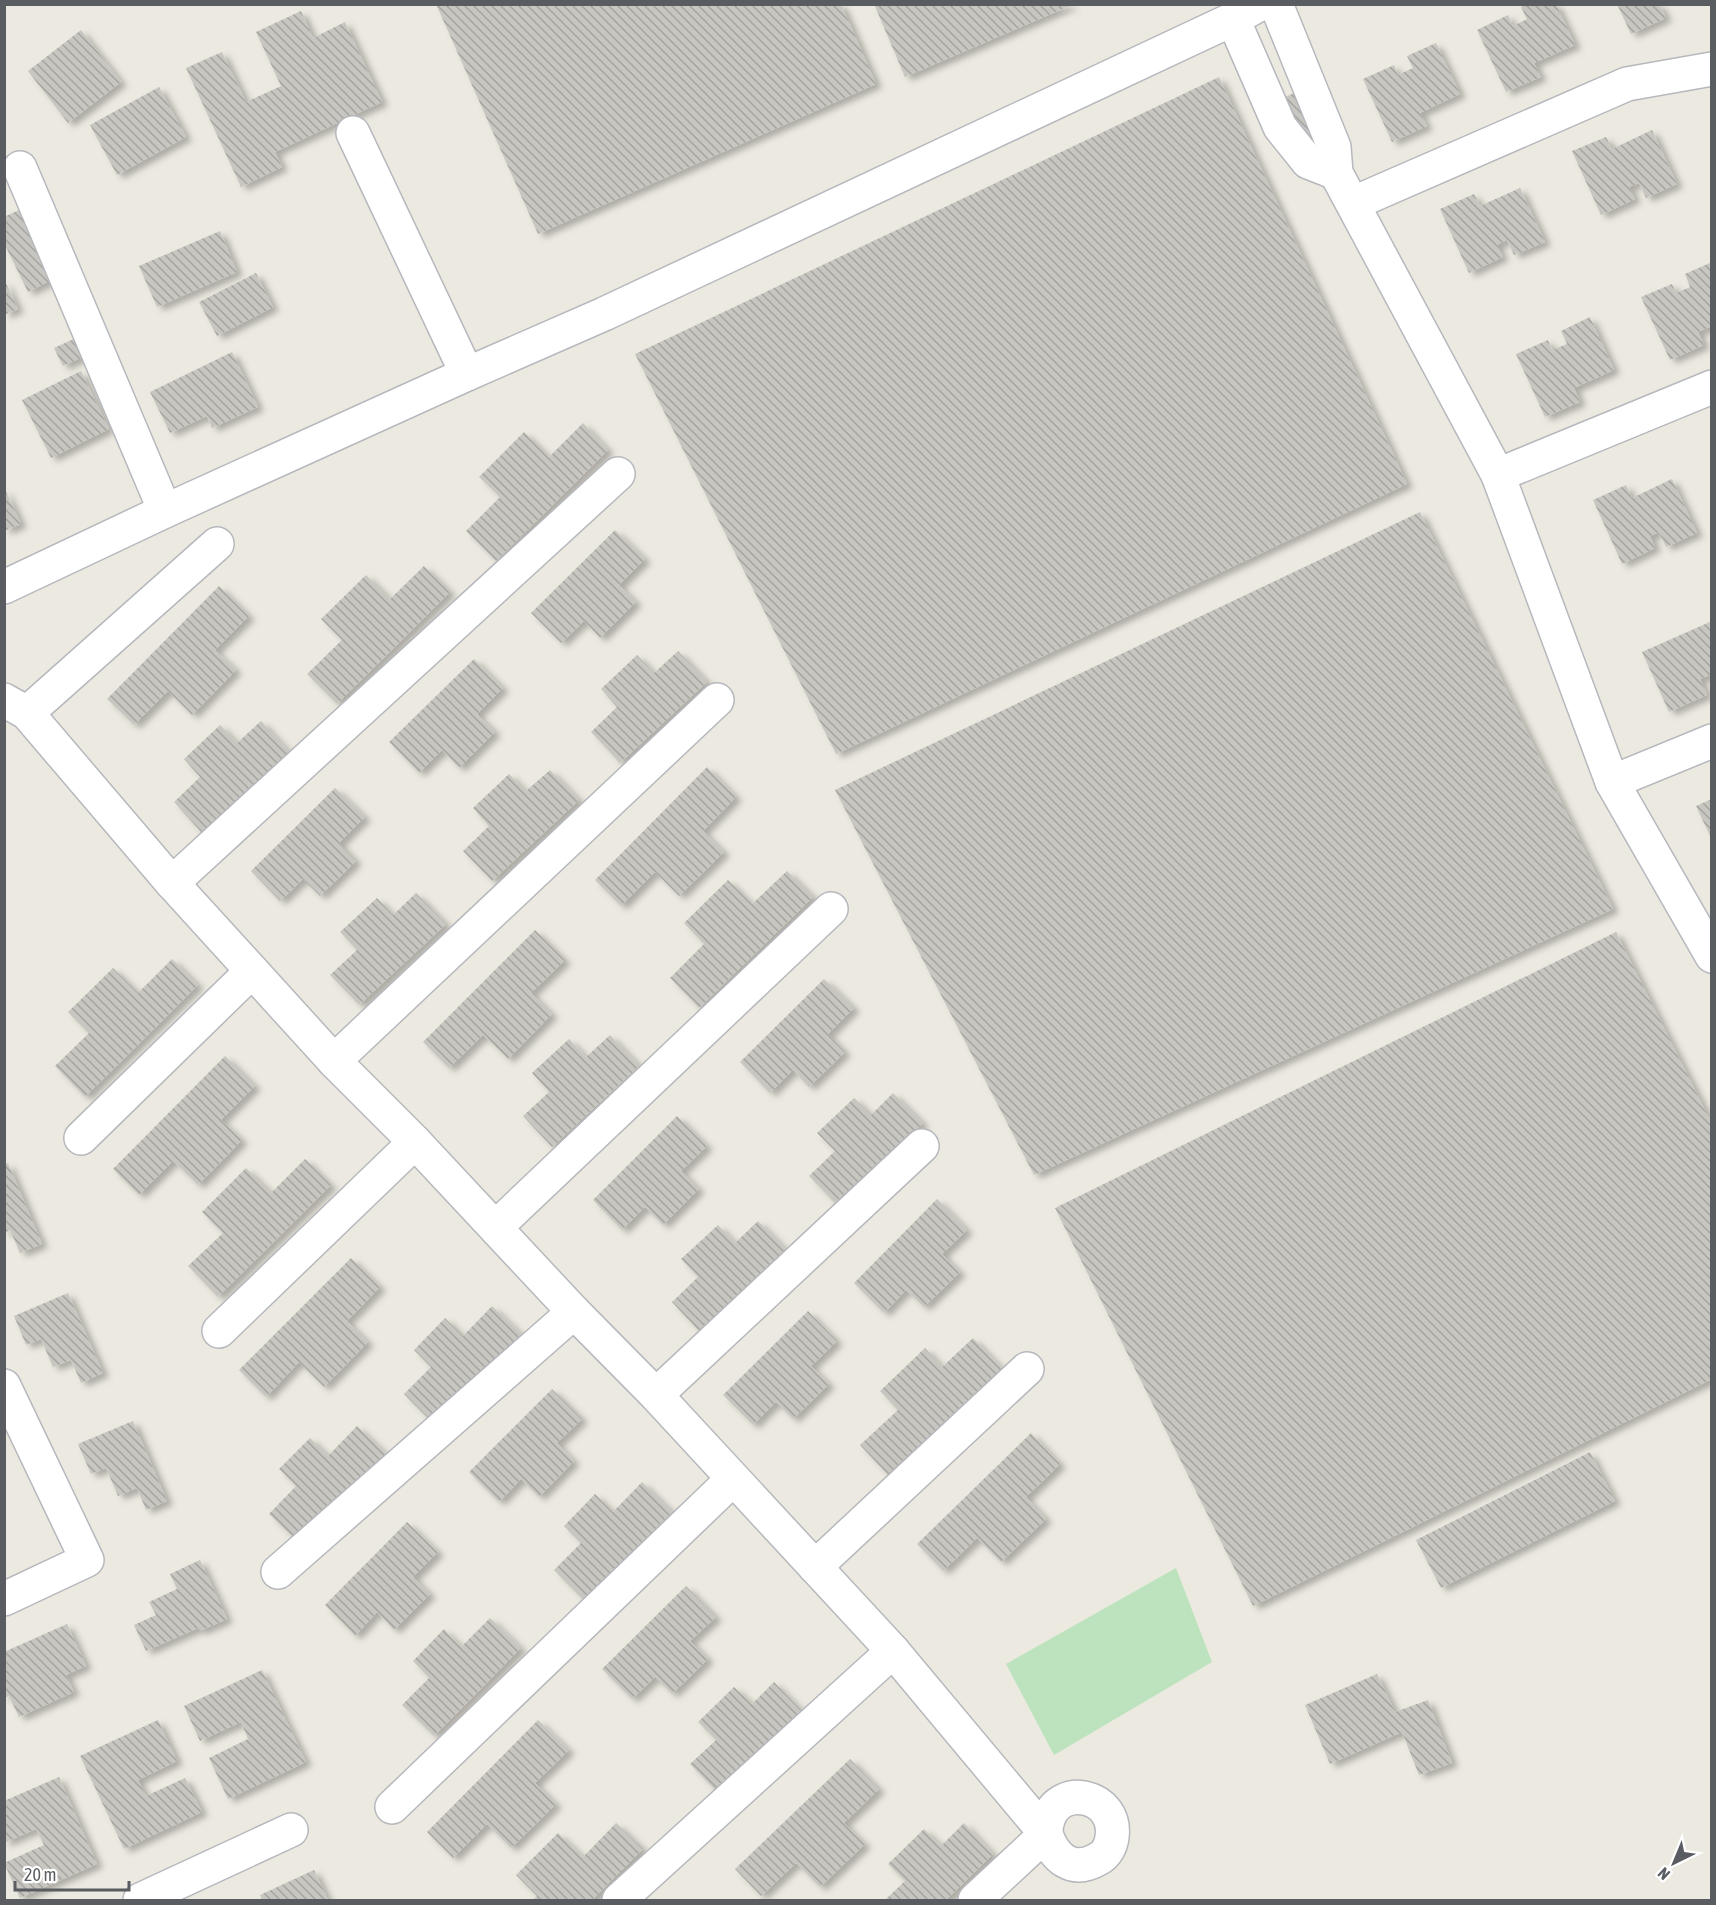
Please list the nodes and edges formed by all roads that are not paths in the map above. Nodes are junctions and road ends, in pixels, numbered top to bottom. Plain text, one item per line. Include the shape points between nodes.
1 (1276, 4) edge
2 (1247, 12) edge
3 (1712, 69) edge
4 (353, 133) dead end
5 (20, 168) dead end
6 (1336, 173) junction
7 (1354, 203) junction
8 (467, 374) junction
9 (1712, 387) edge
10 (618, 474) dead end
11 (1498, 475) junction
12 (165, 511) junction
13 (217, 544) dead end
14 (4, 587) edge
15 (717, 700) dead end
16 (16, 706) edge
17 (1712, 741) edge
18 (1612, 782) junction
19 (172, 883) junction
20 (831, 909) dead end
21 (1712, 956) edge
22 (252, 971) junction
23 (334, 1061) junction
24 (81, 1138) dead end
25 (415, 1142) junction
26 (922, 1146) dead end
27 (496, 1227) junction
28 (574, 1312) junction
29 (219, 1331) dead end
30 (1027, 1369) dead end
31 (4, 1386) edge
32 (656, 1395) junction
33 (733, 1479) junction
34 (815, 1567) junction
35 (278, 1572) dead end
36 (4, 1599) edge
37 (893, 1651) junction
38 (392, 1808) dead end
39 (291, 1830) dead end
40 (194, 1889) edge
41 (140, 1900) edge
42 (619, 1900) edge
43 (975, 1900) edge

1 - 6 street via 1334,147
2 - 6 street via 1280,127 1308,162
2 - 8 street via 604,314
3 - 7 street via 1627,84
4 - 8 street
5 - 12 street
6 - 7 street
7 - 11 street
8 - 12 street
9 - 11 street
10 - 19 street
11 - 18 street
12 - 14 street
13 - 16 street
15 - 23 street
16 - 19 street
17 - 18 street
18 - 21 street
19 - 22 street
20 - 27 street
22 - 23 street
22 - 24 street
23 - 25 street
25 - 27 street
25 - 29 street
26 - 32 street
27 - 28 street
28 - 32 street
28 - 35 street
30 - 34 street
31 - 36 street via 87,1560
32 - 33 street
33 - 34 street
33 - 38 street
34 - 37 street
37 - 42 street
37 - 43 street via 1046,1834
39 - 40 street
40 - 41 street

